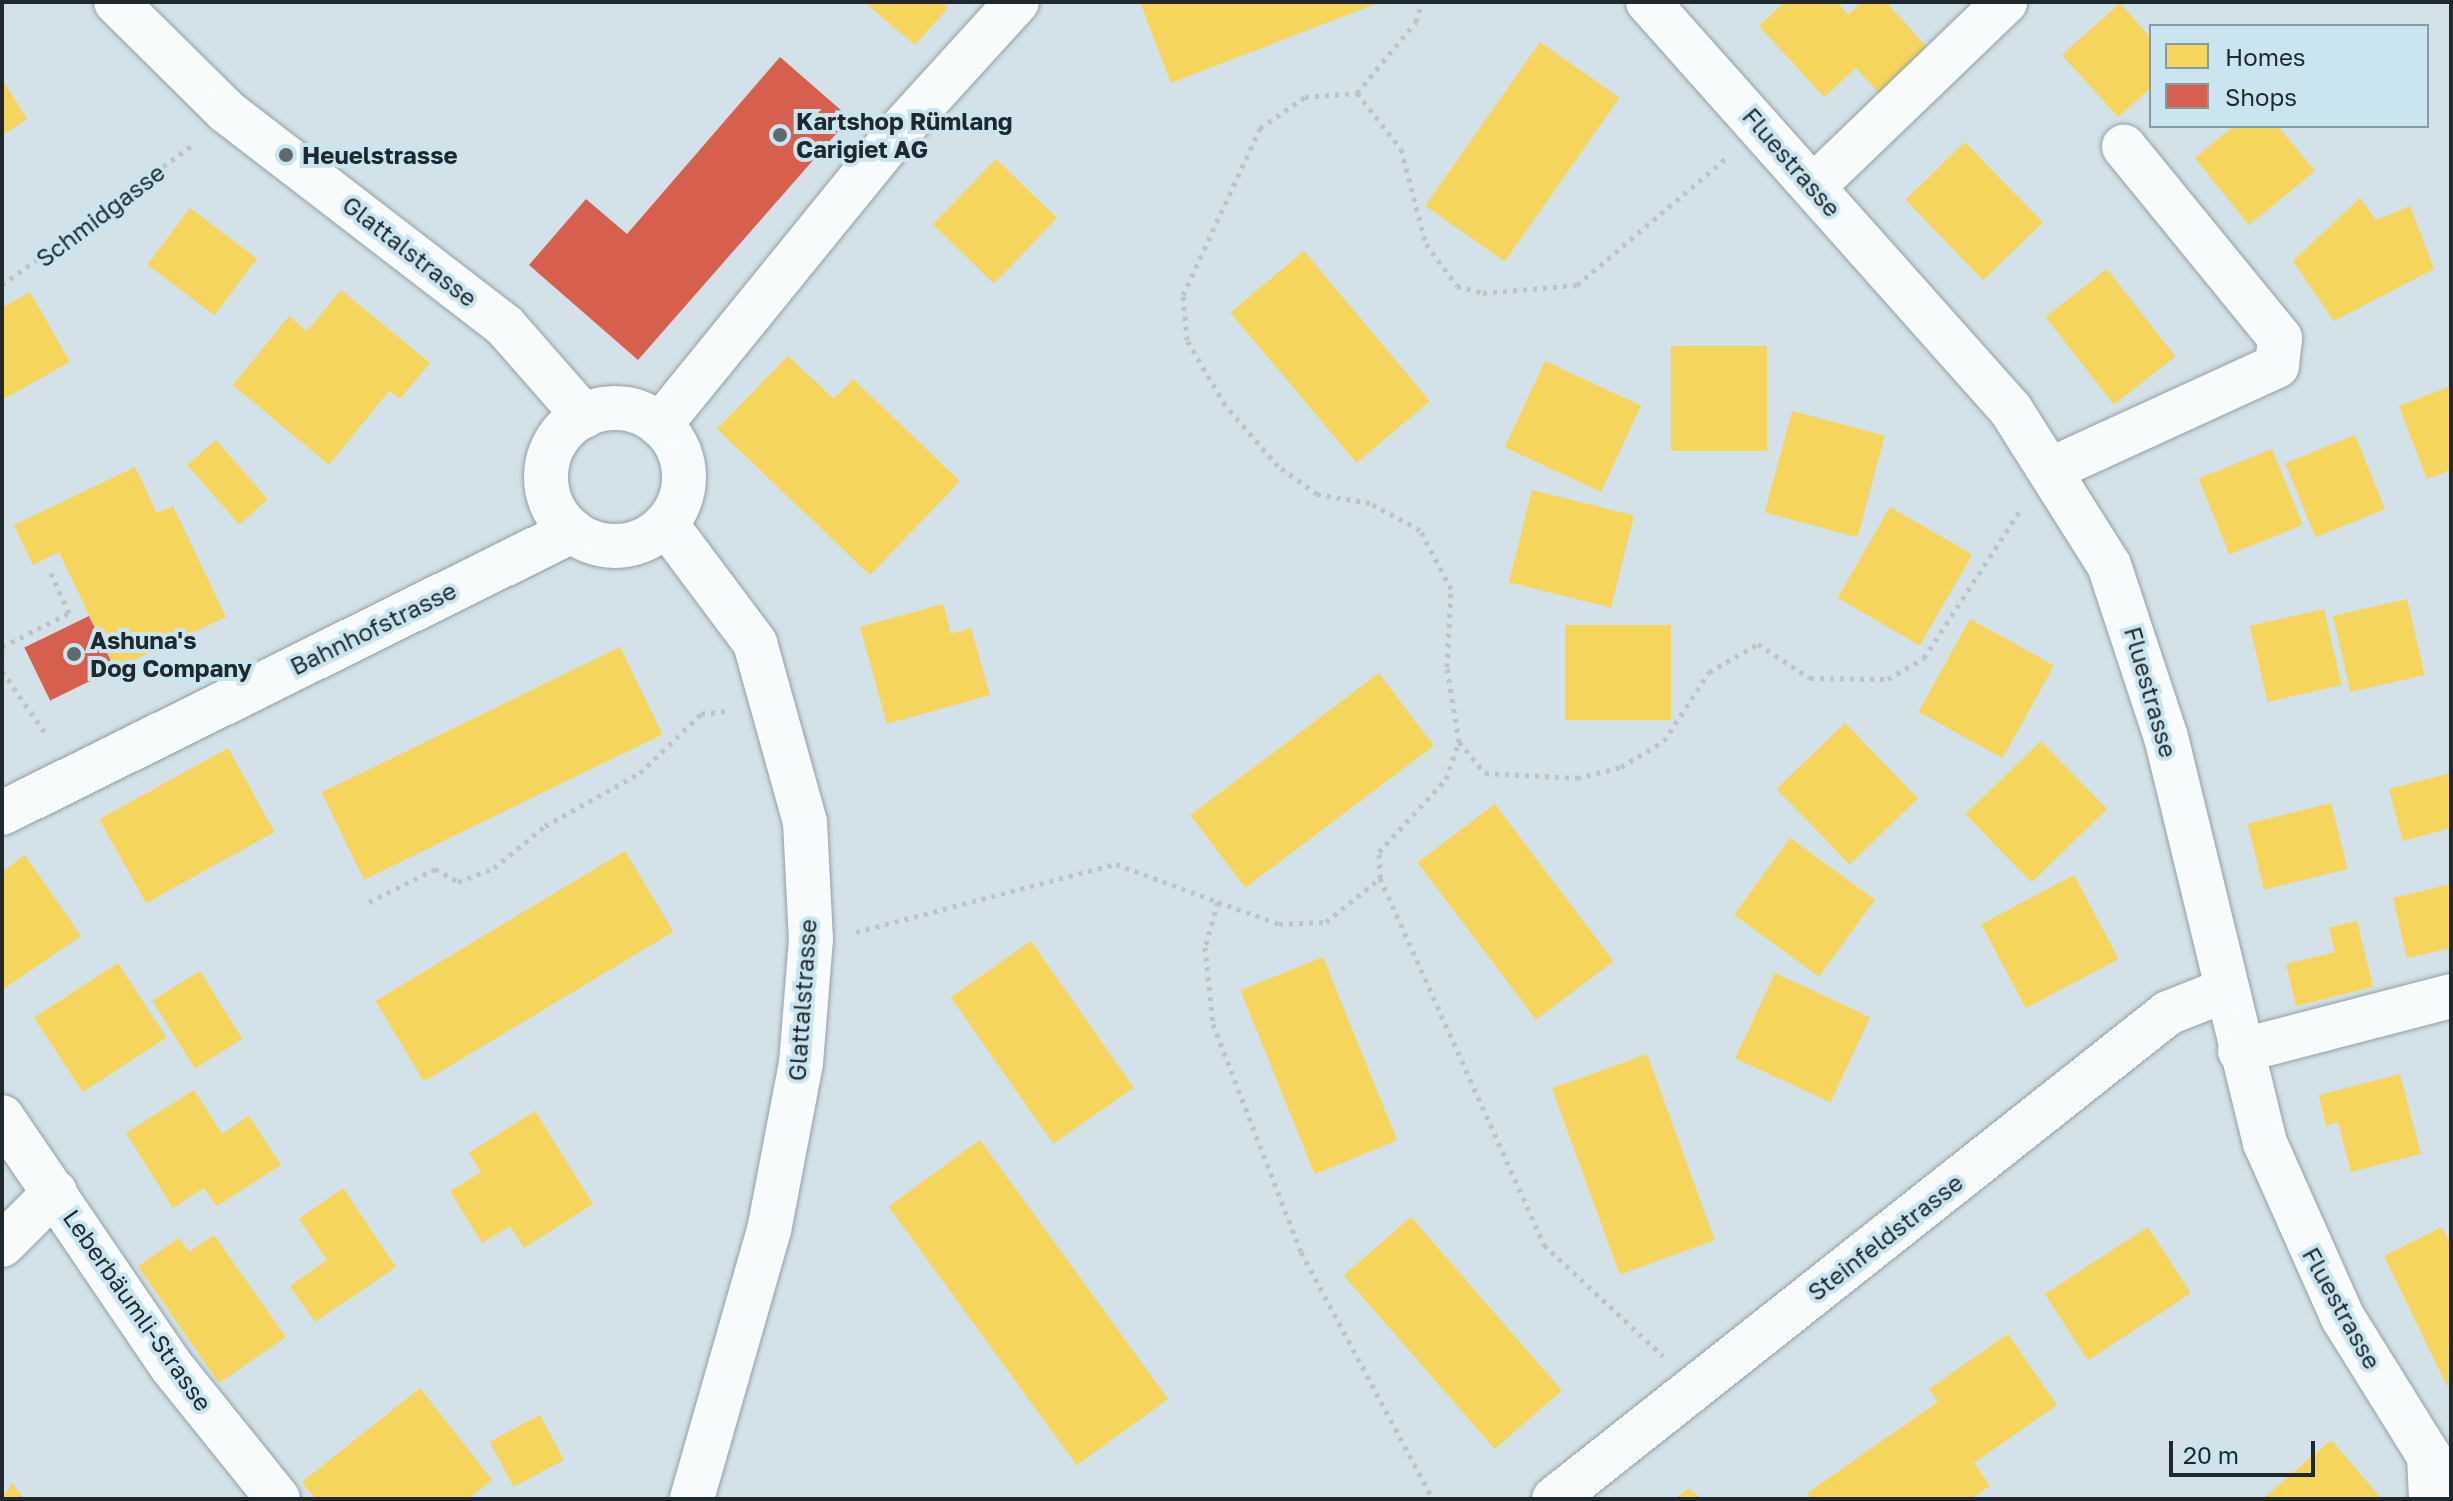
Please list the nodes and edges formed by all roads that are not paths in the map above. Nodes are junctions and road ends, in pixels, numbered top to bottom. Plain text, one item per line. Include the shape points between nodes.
1 (116, 2) edge
2 (1017, 2) edge
3 (1648, 2) edge
4 (2005, 2) edge
5 (2124, 147) dead end
6 (1813, 187) junction
7 (584, 416) junction
8 (660, 425) junction
9 (2054, 468) junction
10 (666, 524) junction
11 (572, 531) junction
12 (2, 813) edge
13 (2226, 990) junction
14 (2451, 996) edge
15 (2240, 1051) junction
16 (2, 1117) edge
17 (55, 1192) junction
18 (2, 1245) edge
19 (278, 1499) edge
20 (692, 1499) edge
21 (1554, 1499) edge
22 (2431, 1499) edge

1 - 7 street, Glattalstrasse via 226,111 505,326
2 - 8 street via 894,137
3 - 6 street, Fluestrasse
4 - 6 street
5 - 9 street via 2280,338 2277,366
6 - 9 street, Fluestrasse
7 - 8 street via 620,409
7 - 11 street via 560,435 546,472 557,514
8 - 10 street via 685,473
9 - 13 street, Fluestrasse via 2109,565 2141,645
10 - 11 street via 614,547
10 - 20 street, Glattalstrasse via 755,643 805,822 811,939 801,1063 769,1230
11 - 12 street, Bahnhofstrasse
13 - 15 street, Fluestrasse
13 - 21 street, Steinfeldstrasse via 2168,1013
14 - 15 street
15 - 22 street, Fluestrasse via 2304,1240 2429,1456
16 - 17 street, Leberbäumli-Strasse
17 - 18 street
17 - 19 street, Leberbäumli-Strasse via 172,1367

